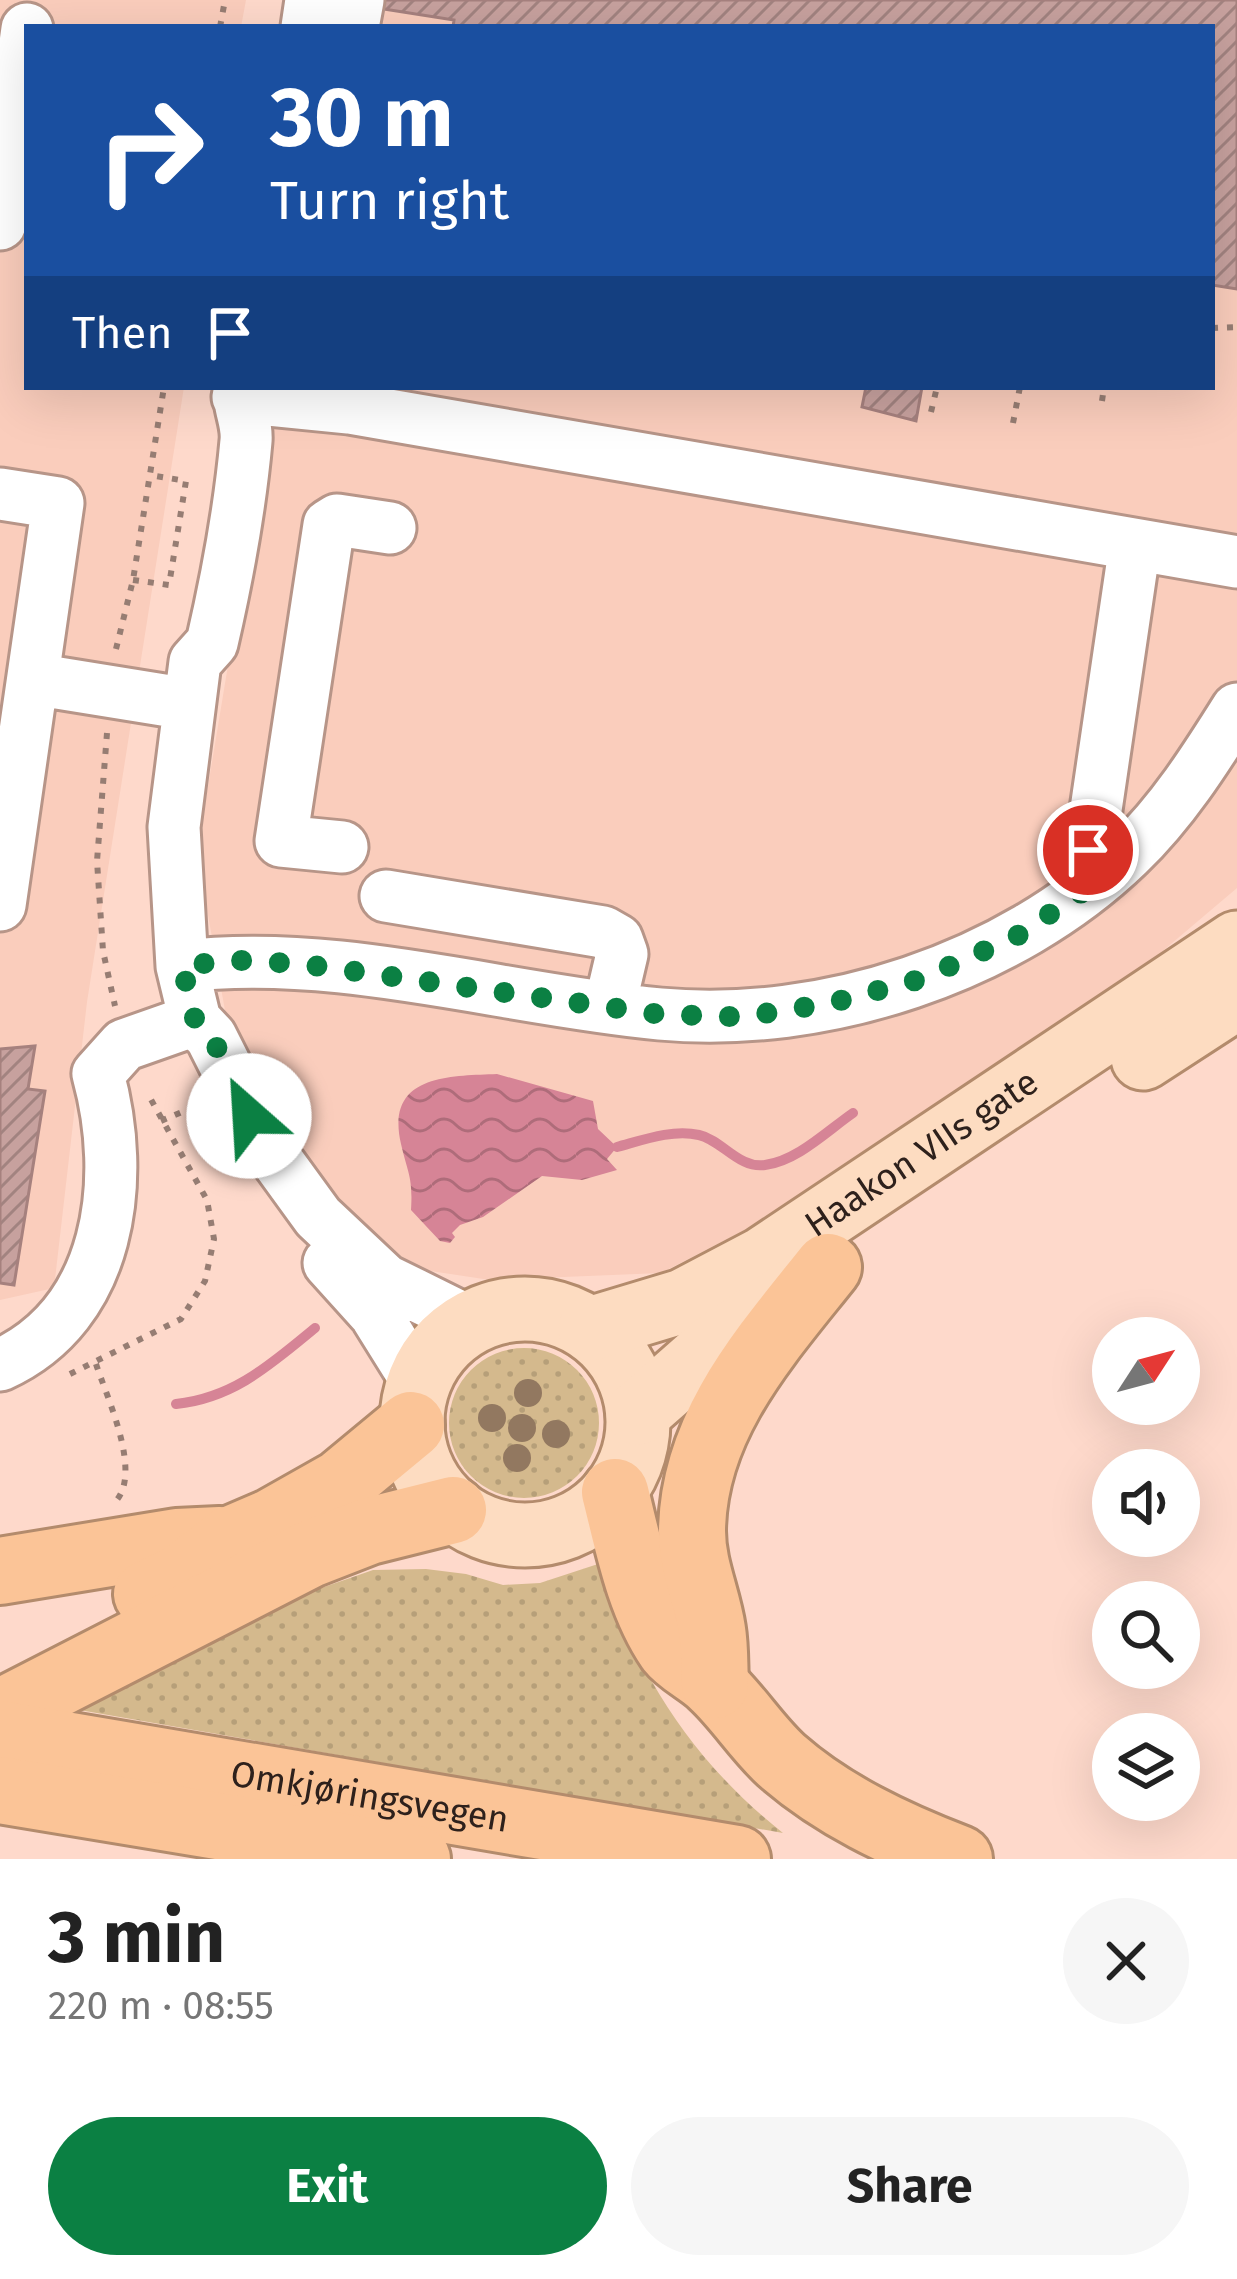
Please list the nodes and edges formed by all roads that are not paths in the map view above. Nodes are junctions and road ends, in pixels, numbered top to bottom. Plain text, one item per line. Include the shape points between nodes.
1 (24, 45) edge
2 (5, 151) edge
3 (0, 224) edge
4 (239, 392) edge
5 (351, 397) edge
6 (0, 494) edge
7 (391, 528) dead end
8 (1237, 562) edge
9 (1132, 565) dead end
10 (33, 679) junction
11 (191, 683) junction
12 (1237, 709) edge
13 (342, 848) dead end
14 (1084, 891) junction
15 (386, 896) dead end
16 (0, 905) edge
17 (1237, 943) edge
18 (182, 966) junction
19 (1237, 997) edge
20 (610, 1005) junction
21 (195, 1020) junction
22 (828, 1267) junction
23 (470, 1322) junction
24 (590, 1329) junction
25 (0, 1365) edge
26 (414, 1404) junction
27 (638, 1413) junction
28 (614, 1492) junction
29 (452, 1510) junction
30 (230, 1540) junction
31 (0, 1571) edge
32 (0, 1670) edge
33 (716, 1685) junction
34 (0, 1712) edge
35 (0, 1734) edge
36 (0, 1790) edge
37 (106, 1807) junction
38 (181, 1859) edge
39 (417, 1859) edge
40 (737, 1859) edge
41 (959, 1859) edge

1 - 2 street
2 - 3 street
4 - 5 street
4 - 11 street via 248,424 220,608
5 - 8 street
6 - 10 street via 58,503
7 - 13 street via 329,525 281,841
9 - 14 street
10 - 11 street
10 - 16 street
11 - 18 street via 174,827
12 - 14 street via 1163,818
14 - 20 street via 1017,936 831,1003 742,1017
15 - 20 street via 603,932 622,954
17 - 24 main road, Haakon VIIs gate via 763,1259 683,1300
18 - 20 street via 302,964
18 - 21 street
19 - 22 main road, Haakon VIIs gate
21 - 23 street via 212,1037 265,1144 318,1217 385,1280
21 - 25 street via 76,1072 110,1116 106,1231 72,1304
21 - 26 street via 182,1046 219,1129 375,1314
22 - 27 main road, Haakon VIIs gate via 713,1347
22 - 33 highway via 730,1398 697,1483 696,1575 712,1629
23 - 24 main road via 519,1309
23 - 26 main road via 430,1359
24 - 27 main road via 631,1381
26 - 29 main road via 416,1457
26 - 30 highway via 340,1483
27 - 28 main road via 637,1441
28 - 29 main road via 555,1532 484,1528
28 - 33 highway via 634,1566 672,1651
29 - 34 highway via 310,1554
30 - 31 highway
30 - 32 highway via 182,1576
33 - 41 highway via 783,1762 830,1796
35 - 40 highway, Omkjøringsvegen
36 - 37 highway, Omkjøringsvegen
37 - 38 highway via 148,1845
37 - 39 highway, Omkjøringsvegen

